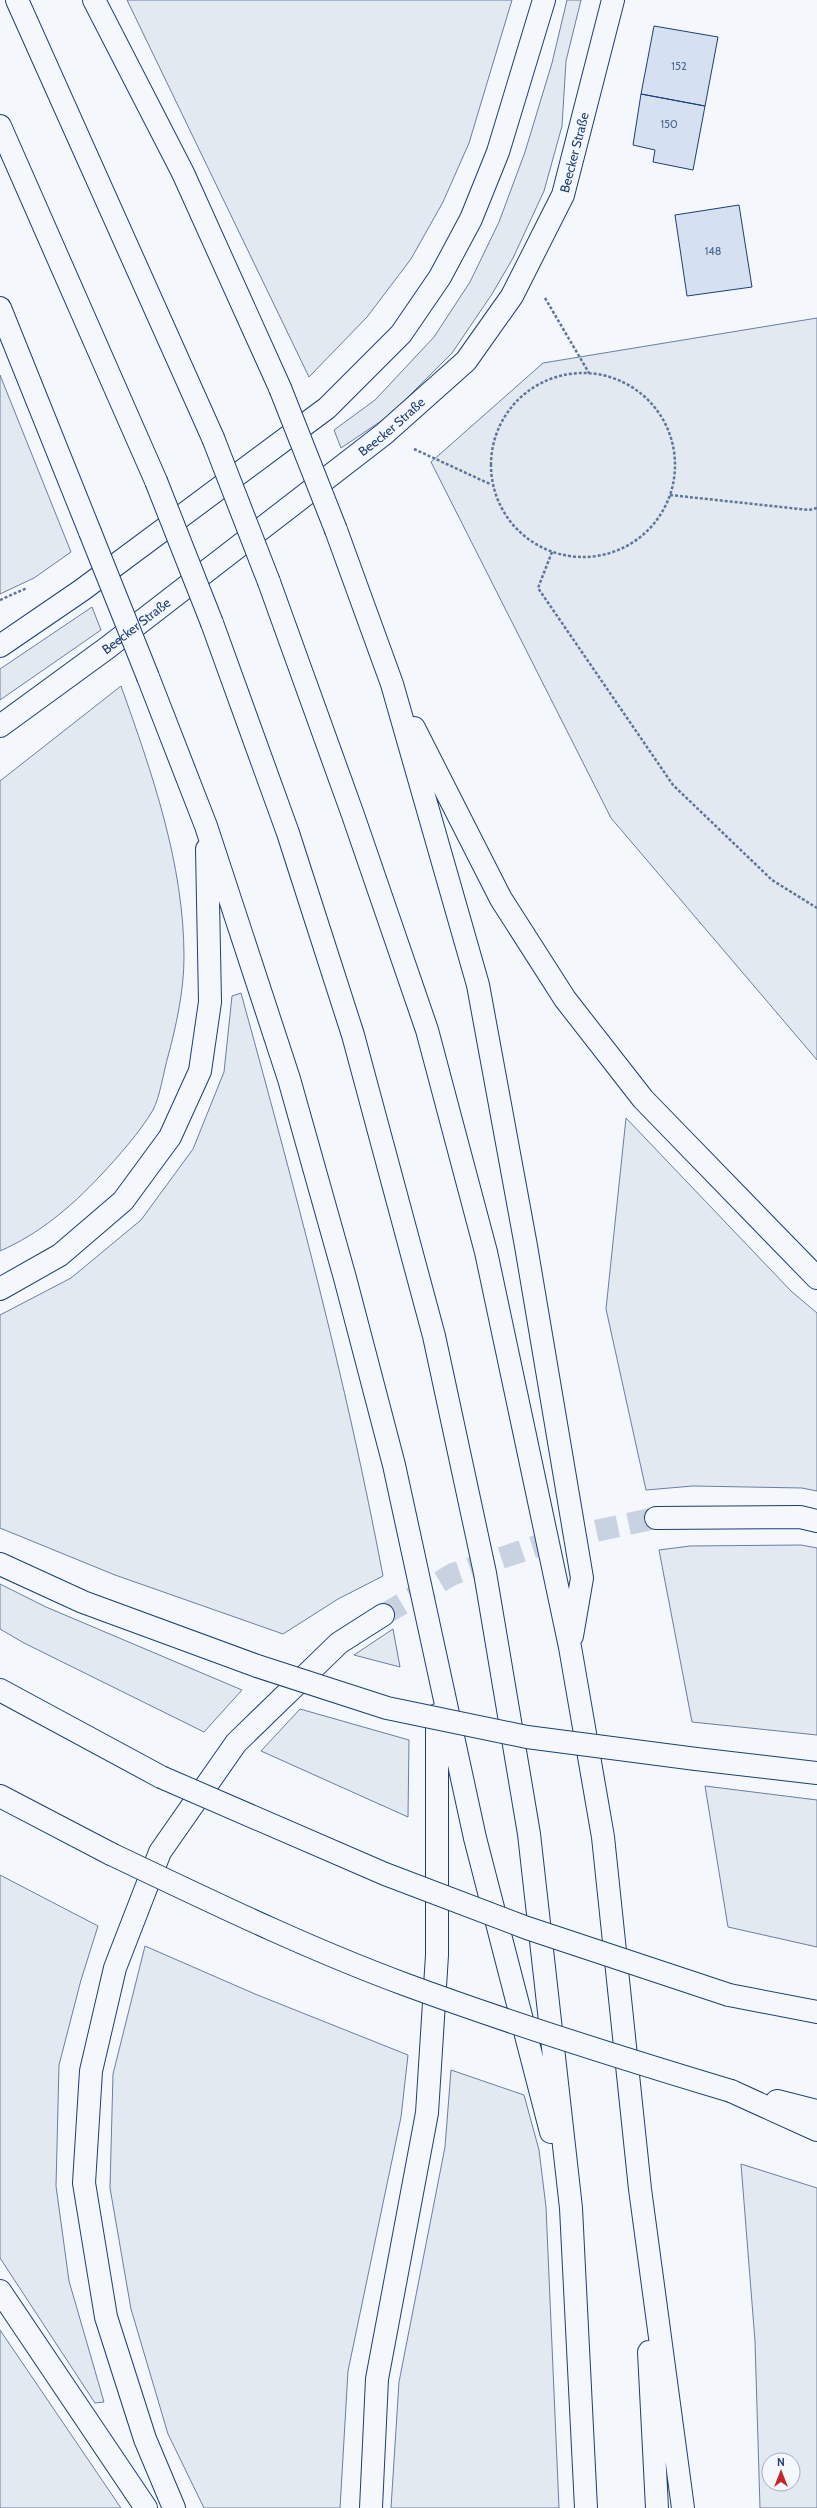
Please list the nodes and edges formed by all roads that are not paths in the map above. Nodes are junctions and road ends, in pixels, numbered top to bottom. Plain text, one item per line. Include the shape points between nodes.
1 (17, 0) edge
2 (94, 0) edge
3 (544, 0) edge
4 (613, 0) edge
5 (0, 126) edge
6 (0, 308) edge
7 (0, 646) edge
8 (392, 684) junction
9 (0, 726) edge
10 (206, 826) junction
11 (817, 1278) edge
12 (0, 1289) edge
13 (656, 1518) tunnel mouth
14 (817, 1521) edge
15 (0, 1564) edge
16 (384, 1615) tunnel mouth
17 (570, 1647) junction
18 (437, 1674) junction
19 (0, 1690) edge
20 (817, 1773) edge
21 (0, 1796) edge
22 (817, 2012) edge
23 (731, 2090) junction
24 (817, 2111) edge
25 (817, 2130) edge
26 (640, 2189) junction
27 (571, 2208) junction
28 (0, 2291) edge
29 (146, 2508) edge
30 (174, 2508) edge
31 (371, 2508) edge
32 (586, 2508) edge
33 (657, 2508) edge
34 (683, 2508) edge

1 - 17 main road, bridge via 213,438 269,582 354,815 427,1030 486,1252
2 - 8 main road, bridge via 183,173 280,388 336,530
3 - 7 main road via 498,152 471,219 440,277 401,334 327,408 82,590
4 - 9 main road, Beecker Straße via 563,195 512,296 466,361 384,434 107,648
5 - 27 main road, bridge via 156,481 212,623 288,833 353,1035 434,1336 485,1573 529,1834
6 - 10 main road, bridge
8 - 11 main road via 501,900 565,999 643,1099
8 - 17 main road via 478,986 525,1238 582,1578
10 - 12 main road via 210,1002 200,1071 170,1137 123,1201 60,1255
10 - 18 main road via 288,1079 344,1278 394,1465
13 - 14 main road via 800,1517
15 - 20 main road, bridge via 83,1602 257,1666 395,1710 527,1737
16 - 30 main road via 339,1643 236,1743 160,1852 115,1968 91,2071 84,2183 106,2317 144,2439
17 - 26 main road via 603,1837
18 - 27 main road via 474,1838
18 - 31 main road via 437,1955 427,2113 377,2379
19 - 22 main road, bridge via 161,1777 385,1874 527,1928 729,1994
21 - 23 main road, bridge via 112,1854 258,1924 404,1984 596,2051
23 - 24 main road
23 - 25 main road
26 - 33 main road
26 - 34 main road
27 - 32 main road
28 - 29 main road

